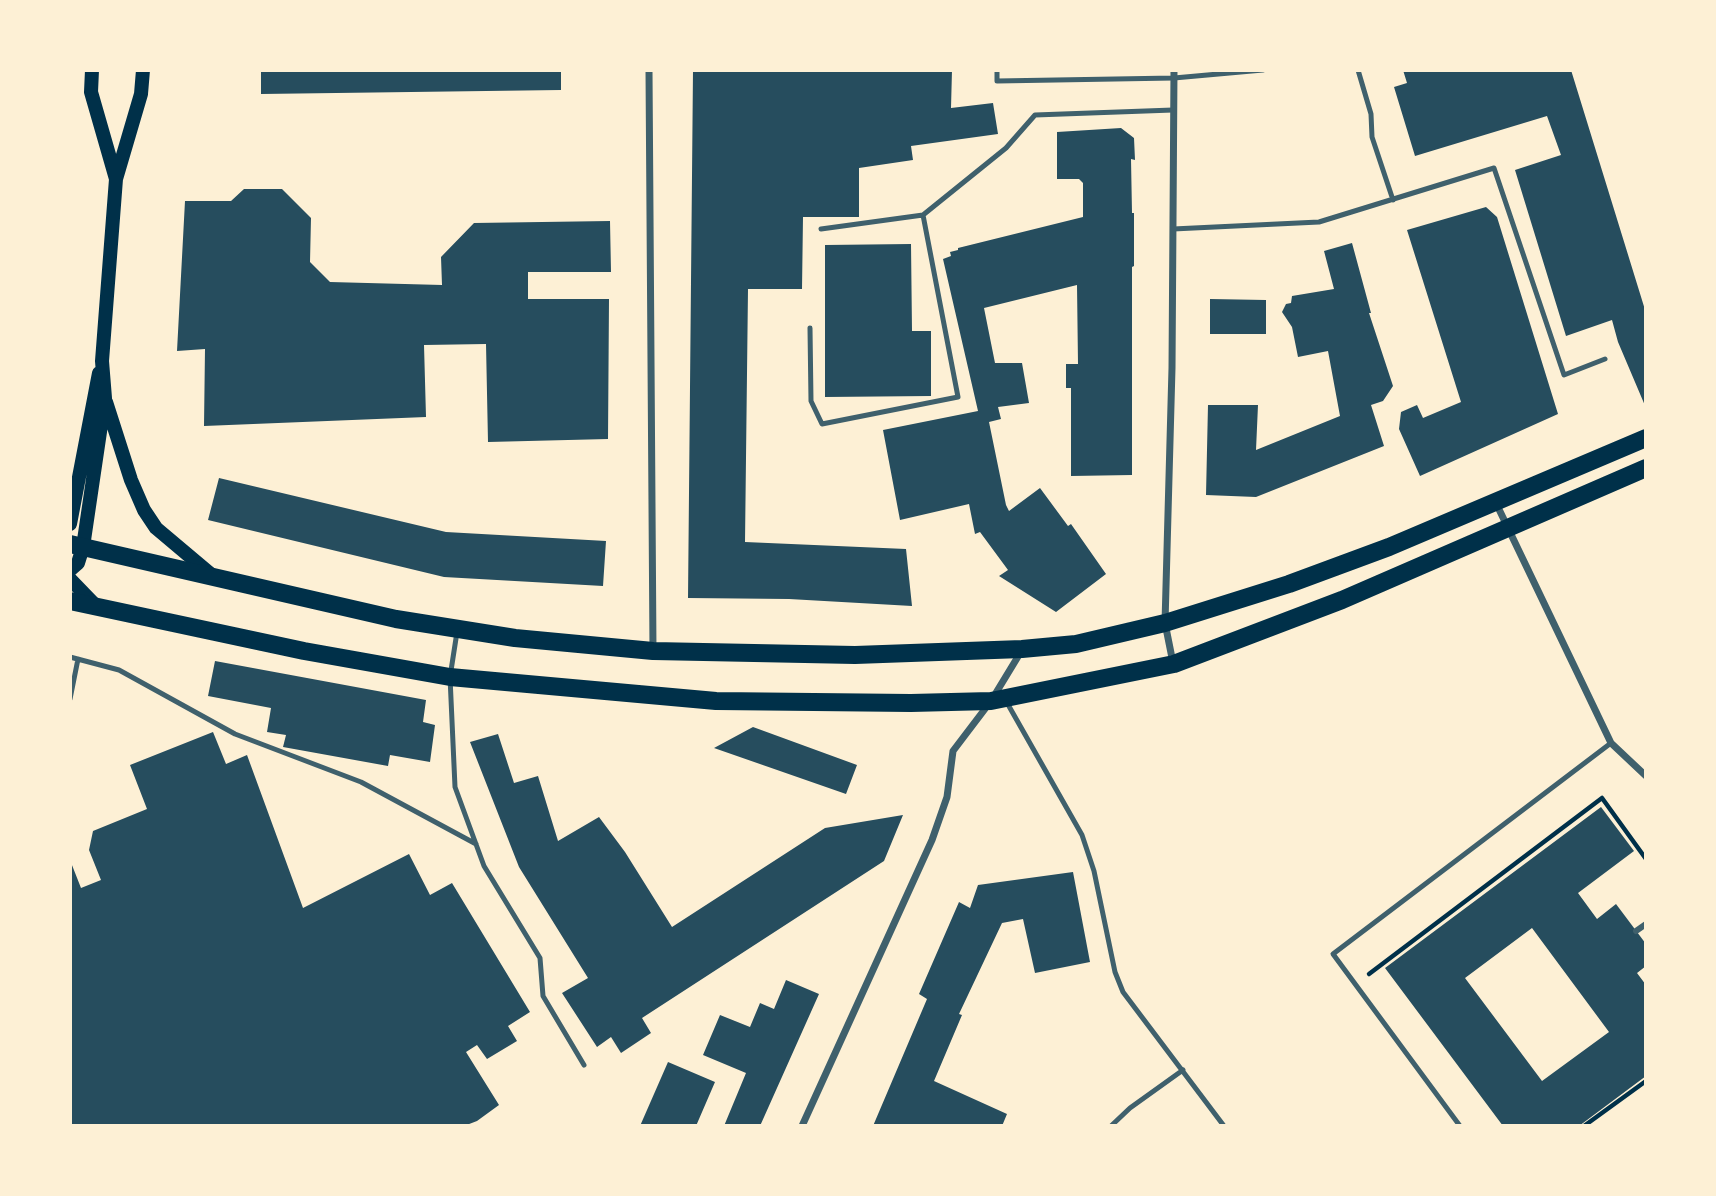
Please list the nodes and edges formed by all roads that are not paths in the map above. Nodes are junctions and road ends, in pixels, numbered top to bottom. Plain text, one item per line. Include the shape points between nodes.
1 (92, 70) edge
2 (143, 70) edge
3 (649, 70) edge
4 (997, 70) edge
5 (1076, 70) edge
6 (1263, 70) edge
7 (1357, 70) edge
8 (1174, 74) edge
9 (1075, 79) junction
10 (1173, 110) junction
11 (116, 179) junction
12 (1392, 200) junction
13 (923, 215) junction
14 (821, 229) dead end
15 (1173, 229) junction
16 (810, 328) dead end
17 (1605, 359) dead end
18 (102, 361) junction
19 (105, 398) junction
20 (1646, 438) edge
21 (1646, 468) edge
22 (1495, 502) junction
23 (70, 524) edge
24 (1507, 527) junction
25 (76, 546) edge
26 (70, 570) edge
27 (70, 579) edge
28 (217, 579) junction
29 (70, 601) edge
30 (98, 609) junction
31 (1165, 623) junction
32 (458, 629) junction
33 (1022, 649) junction
34 (653, 651) junction
35 (70, 657) edge
36 (78, 659) junction
37 (1174, 664) junction
38 (450, 677) junction
39 (70, 699) edge
40 (998, 699) junction
41 (1611, 743) junction
42 (1646, 776) edge
43 (476, 844) junction
44 (1646, 924) edge
45 (1636, 931) dead end
46 (584, 1065) dead end
47 (1183, 1070) junction
48 (802, 1126) edge
49 (1111, 1126) edge
50 (1224, 1126) edge
51 (1460, 1126) edge

1 - 11 main road via 91,92
2 - 11 main road via 142,94
3 - 34 street
4 - 9 lane via 997,81
5 - 9 lane
6 - 8 lane
7 - 12 lane
8 - 9 lane
8 - 10 street
10 - 13 lane via 1035,115 1006,148
10 - 15 street
11 - 18 main road
12 - 15 lane via 1319,222
12 - 17 lane via 1493,168 1564,375
13 - 14 lane
13 - 16 lane via 958,397 822,424 811,401
15 - 31 street
18 - 19 main road
18 - 23 main road
19 - 25 main road
19 - 28 main road via 144,510 156,528
20 - 22 main road
21 - 24 main road
22 - 24 street
22 - 31 main road via 1289,584
24 - 37 main road via 1342,600
24 - 41 street
25 - 26 main road via 78,563
25 - 28 main road
27 - 30 main road
28 - 32 main road
29 - 30 main road
30 - 38 main road
31 - 33 main road via 1076,644
31 - 37 street
32 - 34 main road
32 - 38 lane
33 - 34 main road via 855,655
33 - 40 street
35 - 36 lane
36 - 39 lane
36 - 43 lane via 119,670 235,734 361,782
37 - 40 main road
38 - 40 main road via 716,701
38 - 43 lane via 455,787
40 - 47 lane via 1083,835 1123,992
40 - 48 street via 953,751 947,797 932,840
41 - 42 street
41 - 51 lane via 1333,954
43 - 46 lane via 484,866 540,958 543,996
44 - 45 street
47 - 49 lane
47 - 50 lane

